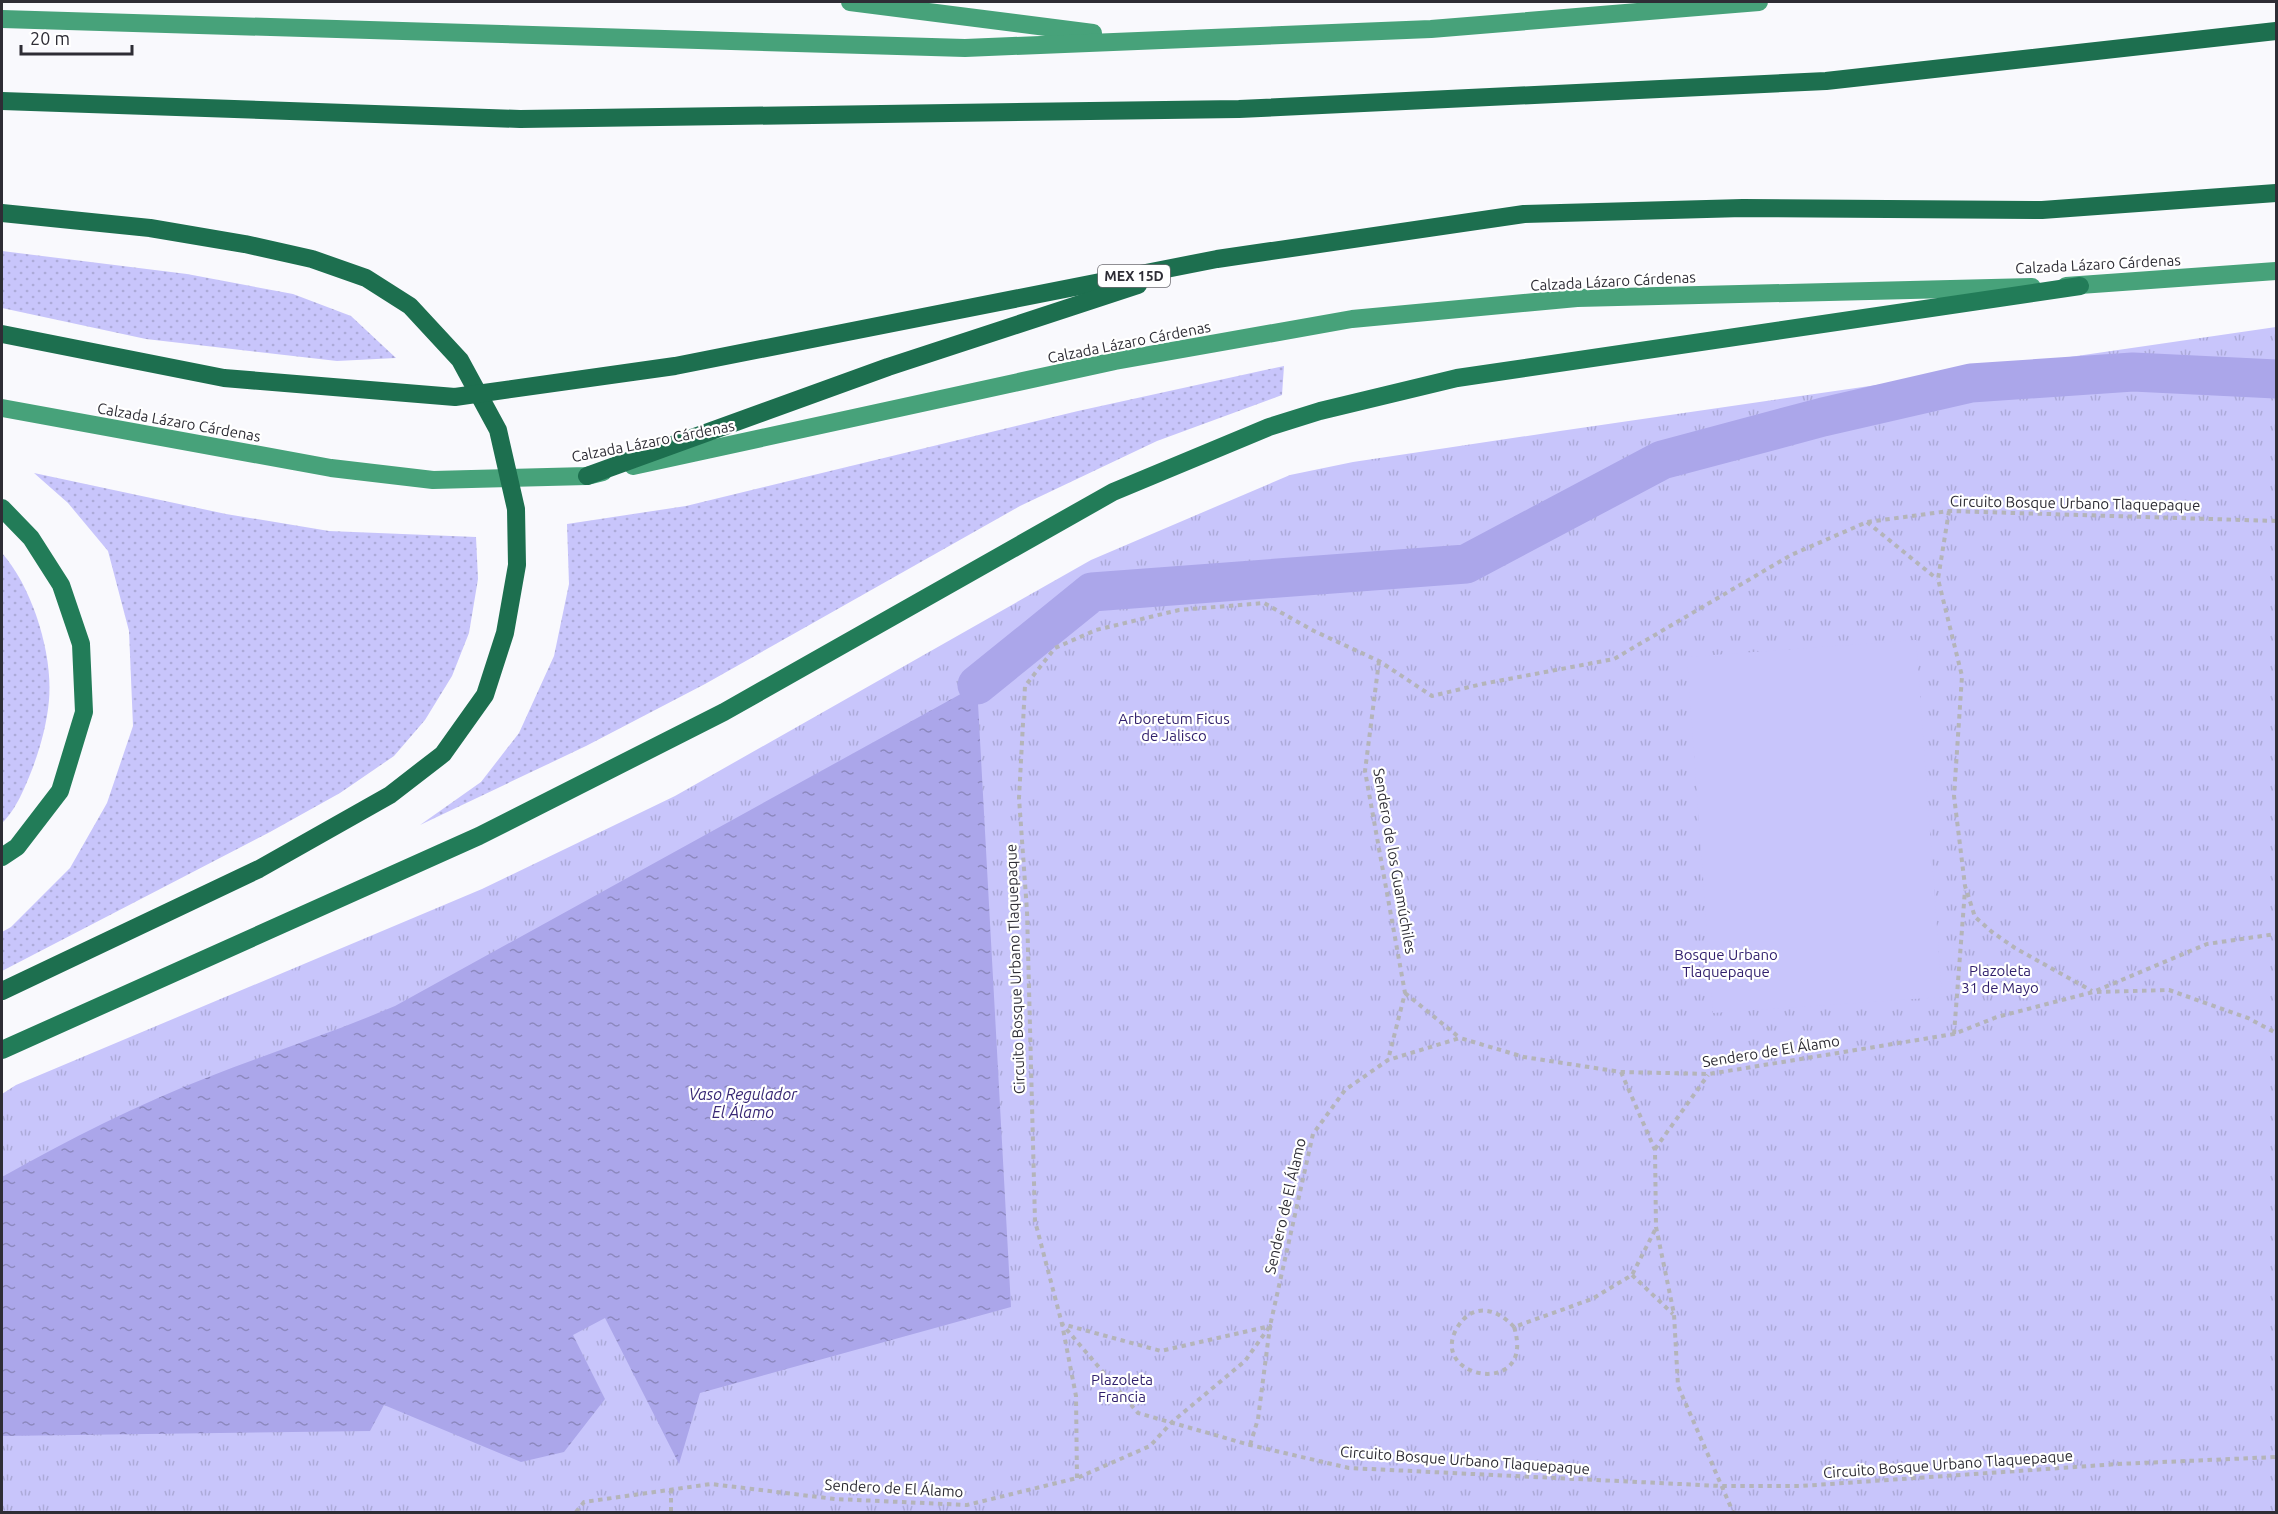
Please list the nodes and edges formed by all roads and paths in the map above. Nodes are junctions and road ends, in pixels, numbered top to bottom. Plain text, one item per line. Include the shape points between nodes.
1 (849, 2) edge
2 (1759, 2) edge
3 (2, 19) edge
4 (2277, 31) edge
5 (1157, 40) junction
6 (2, 100) edge
7 (2277, 193) edge
8 (2, 213) edge
9 (1217, 259) junction
10 (2277, 271) edge
11 (2080, 286) junction
12 (2, 334) edge
13 (2, 408) edge
14 (587, 476) junction
15 (2, 508) edge
16 (1948, 511) junction
17 (2277, 521) edge
18 (1867, 522) junction
19 (1938, 579) junction
20 (1378, 661) junction
21 (2, 857) edge
22 (1965, 886) junction
23 (2277, 934) edge
24 (2, 992) edge
25 (2093, 992) junction
26 (1405, 993) junction
27 (2277, 1033) edge
28 (1954, 1034) junction
29 (1460, 1038) junction
30 (2, 1050) edge
31 (1388, 1060) junction
32 (1621, 1072) junction
33 (1709, 1074) junction
34 (1655, 1150) junction
35 (1656, 1227) junction
36 (1632, 1275) junction
37 (1674, 1314) junction
38 (1062, 1324) junction
39 (1270, 1326) junction
40 (1514, 1327) junction
41 (1172, 1422) junction
42 (1250, 1445) junction
43 (2277, 1457) edge
44 (1077, 1478) junction
45 (1721, 1486) junction
46 (671, 1489) junction
47 (576, 1512) edge
48 (671, 1512) edge
49 (1733, 1512) edge

1 - 5 main road
2 - 5 main road via 1431,29
3 - 5 main road via 965,48
4 - 6 highway via 1826,81 1239,109 520,119
7 - 9 highway, MEX 15D via 2042,210 1743,208 1524,214
8 - 24 highway via 150,228 245,243 312,259 366,278 410,306 460,360 498,430 516,509 517,565 505,633 485,695 443,754 390,795 259,869
9 - 12 highway, MEX 15D via 675,366 456,397 224,378
9 - 14 highway via 888,367
10 - 11 main road, Calzada Lázaro Cárdenas
11 - 14 main road, Calzada Lázaro Cárdenas via 1577,298 1352,320 1115,361
11 - 30 highway via 1457,378 1269,427 1113,492 724,712 479,836
13 - 14 main road, Calzada Lázaro Cárdenas via 331,468 433,480
15 - 21 highway via 31,537 61,585 81,644 84,712 60,791 17,847
16 - 17 path, Circuito Bosque Urbano Tlaquepaque
16 - 18 path, Circuito Bosque Urbano Tlaquepaque
16 - 19 path
18 - 19 path
18 - 20 path, Circuito Bosque Urbano Tlaquepaque via 1791,555 1614,659 1432,696
19 - 22 path via 1962,676 1954,796
20 - 26 path, Sendero de los Guamúchiles via 1365,771
20 - 38 path, Circuito Bosque Urbano Tlaquepaque via 1264,603 1253,603 1179,610 1096,630 1055,648 1025,686 1019,798 1027,910 1035,1221
22 - 25 path via 1975,917 1992,932
22 - 28 path
23 - 25 path, Sendero de El Álamo via 2207,944
25 - 27 path via 2169,990 2248,1018
25 - 28 path, Sendero de El Álamo via 1997,1017
26 - 29 path
26 - 31 path, Sendero de los Guamúchiles
28 - 33 path, Sendero de El Álamo
29 - 31 path, Sendero de El Álamo
29 - 32 path, Sendero de El Álamo via 1524,1057
31 - 39 path, Sendero de El Álamo via 1345,1090 1313,1134
32 - 33 path, Sendero de El Álamo
32 - 34 path
33 - 34 path
34 - 35 path
35 - 36 path
35 - 37 path
36 - 37 path
36 - 40 path via 1592,1299
37 - 45 path via 1678,1386
38 - 39 path via 1161,1351
38 - 41 path, Circuito Bosque Urbano Tlaquepaque via 1138,1413
38 - 44 path via 1076,1396
39 - 41 path, Sendero de El Álamo via 1245,1361
39 - 42 path via 1258,1419
40 - 40 path via 1503,1315 1487,1310 1463,1319 1453,1342 1460,1364 1483,1376 1504,1369 1517,1353
41 - 42 path, Circuito Bosque Urbano Tlaquepaque
41 - 44 path, Sendero de El Álamo via 1150,1446
42 - 45 path, Circuito Bosque Urbano Tlaquepaque via 1348,1468
43 - 45 path, Circuito Bosque Urbano Tlaquepaque via 1801,1486
44 - 46 path, Sendero de El Álamo via 967,1505 835,1499 711,1484
45 - 49 path
46 - 47 path, Sendero de El Álamo via 584,1502
46 - 48 path

